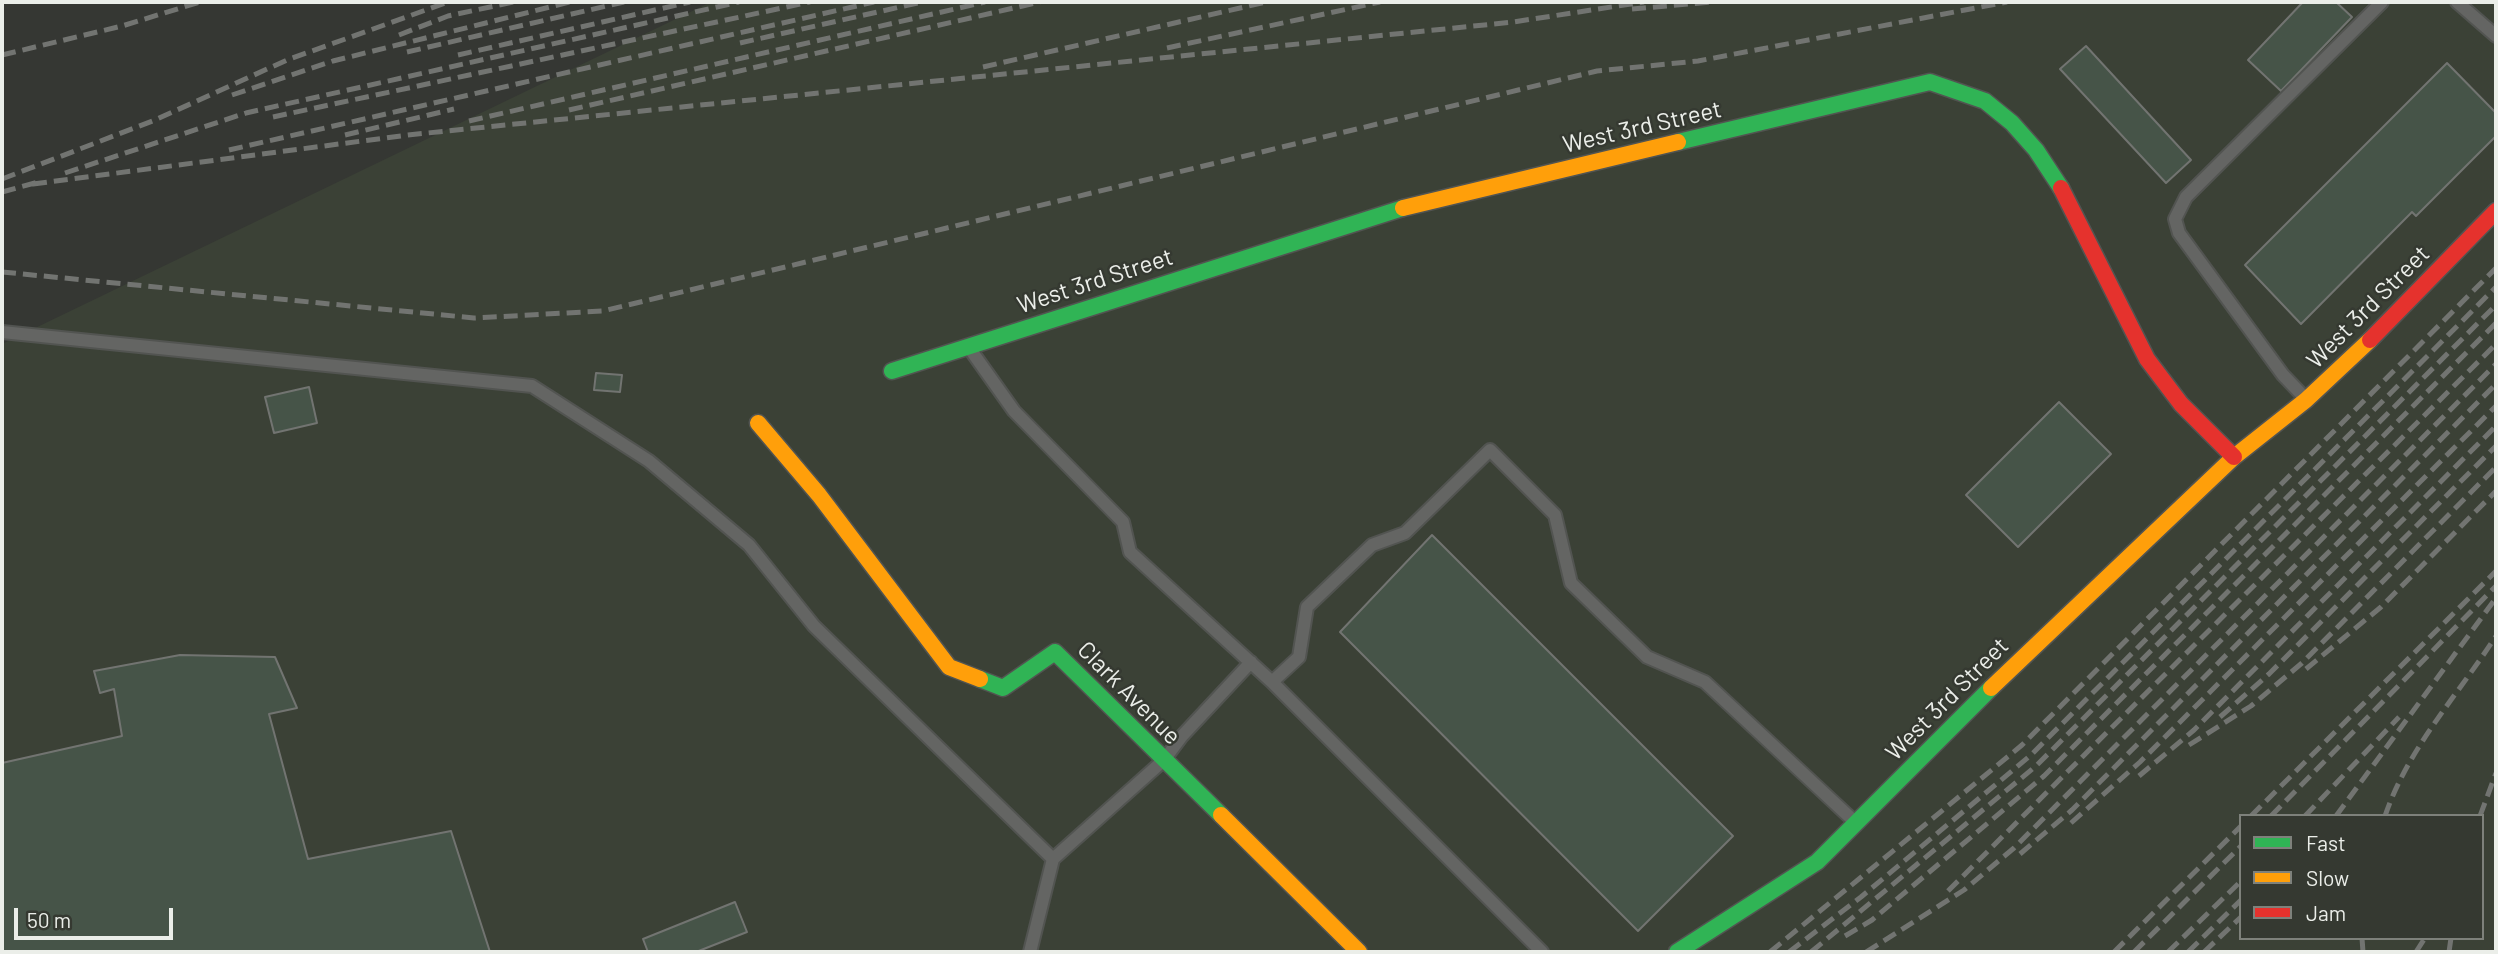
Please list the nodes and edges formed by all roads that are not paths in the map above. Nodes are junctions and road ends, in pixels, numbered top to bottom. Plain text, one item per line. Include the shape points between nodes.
1 (2382, 2) edge
2 (2457, 2) edge
3 (2496, 36) edge
4 (2496, 211) edge
5 (2, 332) edge
6 (968, 346) junction
7 (891, 371) dead end
8 (2306, 400) junction
9 (758, 423) dead end
10 (2234, 457) junction
11 (1251, 662) junction
12 (1272, 682) junction
13 (1164, 760) junction
14 (1856, 823) junction
15 (1053, 859) junction
16 (1030, 952) edge
17 (1359, 952) edge
18 (1542, 952) edge
19 (1677, 952) edge

1 - 8 lane via 2186,197 2175,219 2179,233
2 - 3 lane
4 - 8 street, West 3rd Street
5 - 15 lane via 532,386 649,461 748,545 814,626
6 - 7 street, West 3rd Street
6 - 10 street, West 3rd Street via 1385,212 1930,82 1984,100 2022,134 2057,181 2139,345 2185,411
6 - 11 lane via 1014,411 1123,522 1130,552
8 - 10 street, West 3rd Street
9 - 13 street, Clark Avenue via 819,495 948,667 1003,688 1055,652
10 - 14 street, West 3rd Street via 2021,657
11 - 12 lane
11 - 13 lane
12 - 14 lane via 1299,657 1307,607 1372,545 1405,533 1490,450 1555,515 1571,583 1647,657 1705,682
12 - 18 lane
13 - 15 lane
13 - 17 street, Clark Avenue
14 - 19 street, West 3rd Street via 1817,862
15 - 16 lane

